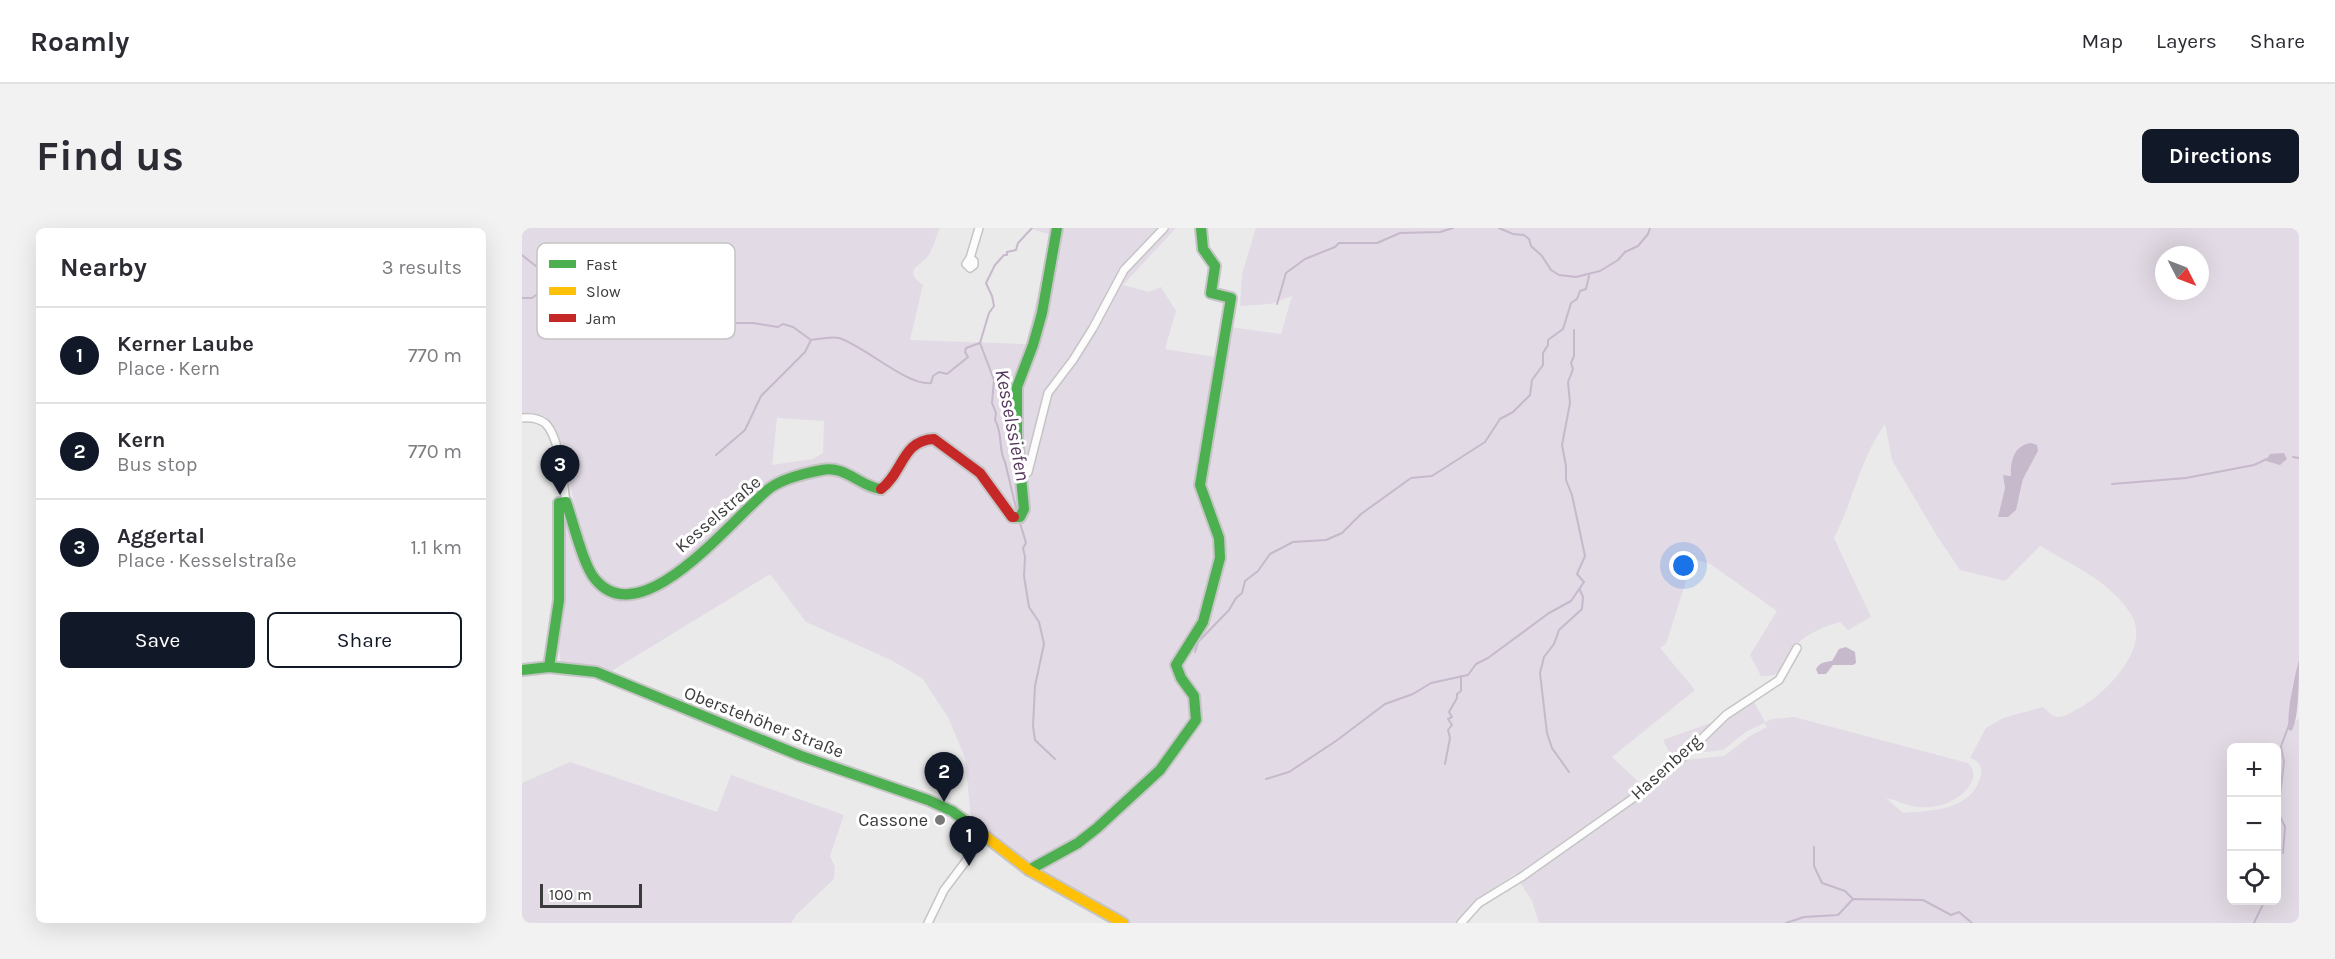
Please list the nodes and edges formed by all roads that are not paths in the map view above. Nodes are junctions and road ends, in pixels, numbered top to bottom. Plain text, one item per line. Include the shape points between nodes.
1 (979, 228) edge
2 (1057, 228) edge
3 (1164, 228) edge
4 (1201, 228) edge
5 (970, 258) dead end
6 (522, 418) edge
7 (1021, 478) junction
8 (566, 502) junction
9 (1797, 648) dead end
10 (549, 667) junction
11 (522, 670) edge
12 (984, 837) junction
13 (1029, 870) junction
14 (932, 915) junction
15 (928, 923) edge
16 (936, 923) edge
17 (1123, 923) edge
18 (1461, 923) edge

1 - 5 street
2 - 7 street, Kesselstraße via 1042,313 1017,387
3 - 7 street via 1124,270 1094,328 1048,393 1028,472
4 - 13 street via 1203,249 1215,266 1211,294 1231,298 1200,486 1219,538 1220,558 1203,622 1176,665 1194,696 1196,720 1160,770 1097,828
6 - 8 street via 532,417 547,425 556,444
7 - 8 street, Kesselstraße via 1024,509 1018,518 1012,517 980,473 934,439 916,442 891,482 879,490 845,470 826,469 774,486 675,572 651,589 628,596 608,591 591,574
8 - 10 street via 559,503 559,600
9 - 18 street, Hasenberg via 1779,680 1726,715 1632,799 1479,903
10 - 11 street, Oberstehöher Straße
10 - 12 street, Oberstehöher Straße via 596,672 801,756 928,800 952,812
12 - 13 street, Oberstehöher Straße
12 - 14 street via 944,890
13 - 17 street, Oberstehöher Straße
14 - 15 street
14 - 16 street

